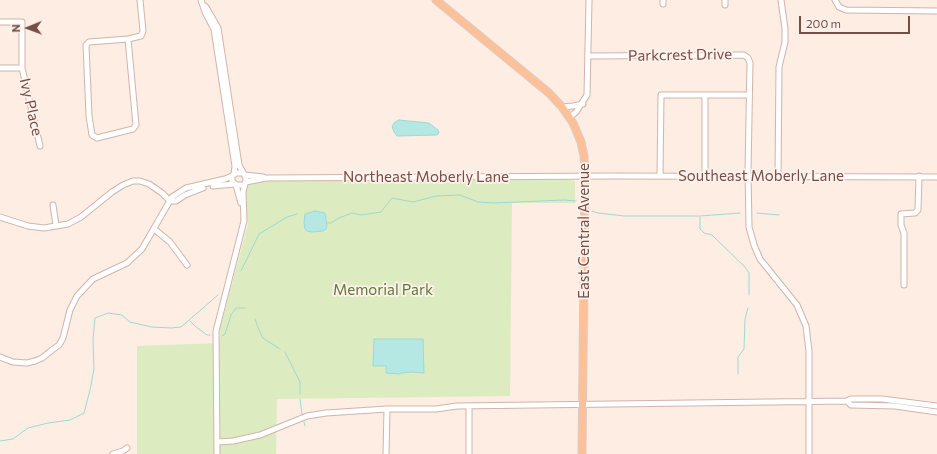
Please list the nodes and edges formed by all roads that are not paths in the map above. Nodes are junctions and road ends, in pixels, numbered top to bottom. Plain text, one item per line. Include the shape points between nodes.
1 (140, 0) edge
2 (436, 0) edge
3 (589, 0) edge
4 (781, 0) edge
5 (835, 0) edge
6 (202, 3) edge
7 (937, 11) edge
8 (0, 22) edge
9 (128, 39) junction
10 (588, 56) junction
11 (0, 68) edge
12 (22, 68) junction
13 (705, 95) junction
14 (749, 95) junction
15 (583, 104) junction
16 (562, 106) junction
17 (570, 117) junction
18 (40, 146) dead end
19 (244, 174) junction
20 (233, 175) junction
21 (585, 176) junction
22 (660, 176) junction
23 (778, 176) junction
24 (919, 176) junction
25 (705, 177) junction
26 (748, 177) junction
27 (937, 177) edge
28 (266, 178) junction
29 (245, 183) junction
30 (235, 184) junction
31 (170, 201) junction
32 (53, 205) dead end
33 (244, 210) junction
34 (0, 217) edge
35 (56, 226) junction
36 (154, 229) junction
37 (187, 265) dead end
38 (904, 285) dead end
39 (0, 357) edge
40 (809, 402) junction
41 (847, 402) junction
42 (583, 405) junction
43 (470, 406) junction
44 (937, 406) edge
45 (387, 409) junction
46 (937, 412) edge
47 (217, 442) junction
48 (127, 448) dead end
49 (113, 454) edge
50 (217, 454) edge
51 (386, 454) edge
52 (470, 454) edge
53 (582, 454) edge
54 (809, 454) edge

1 - 9 street via 143,31 141,36
2 - 16 main road, East Central Avenue
3 - 10 street
4 - 23 street via 785,42 778,67
5 - 7 street via 839,7 846,10
6 - 19 street via 218,28 239,165
6 - 20 street via 214,29 235,166
8 - 12 street, Ivy Place via 22,22
9 - 9 street via 89,42 86,45 89,116 92,135 96,138 133,129 136,125
10 - 14 street, Parkcrest Drive via 744,55 750,63
10 - 15 street via 588,95
11 - 12 street
12 - 18 street, Ivy Place
13 - 14 street
13 - 22 street via 661,95
13 - 25 street
14 - 26 street, Parkcrest Drive
15 - 16 street
15 - 17 street
16 - 17 main road, East Central Avenue
17 - 21 main road, East Central Avenue via 582,147
19 - 20 street via 240,172
19 - 28 street, Northeast Moberly Lane
19 - 29 street
20 - 30 street via 232,181
20 - 31 street via 186,188
21 - 22 street, Southeast Moberly Lane
21 - 28 street, Northeast Moberly Lane
21 - 42 main road, East Central Avenue
22 - 25 street, Southeast Moberly Lane
23 - 24 street, Southeast Moberly Lane
23 - 26 street, Southeast Moberly Lane
24 - 27 street, Southeast Moberly Lane
24 - 38 street via 918,210 915,213 901,214 904,233
25 - 26 street, Southeast Moberly Lane
26 - 40 street, Parkcrest Drive via 749,227 754,245 767,269 797,305 806,326 809,351
28 - 29 street, Northeast Moberly Lane
29 - 30 street via 241,186
29 - 33 street
30 - 31 street via 202,188 176,201
30 - 33 street
31 - 35 street via 149,184 133,181 112,192 81,217 68,224
31 - 36 street
32 - 35 street
33 - 47 street via 243,228 216,331
34 - 35 street via 28,226
36 - 37 street via 170,242
36 - 39 street via 142,249 127,263 93,279 84,287 70,310 66,330 59,345 42,358 27,362 14,362
40 - 41 street
40 - 42 street
40 - 54 street, Parkcrest Drive
41 - 44 street via 851,399 882,399
41 - 46 street via 851,405 895,406
42 - 43 street
42 - 53 main road, East Central Avenue
43 - 45 street
43 - 52 street
45 - 47 street via 307,416 260,435
45 - 51 street
47 - 50 street
48 - 49 street

